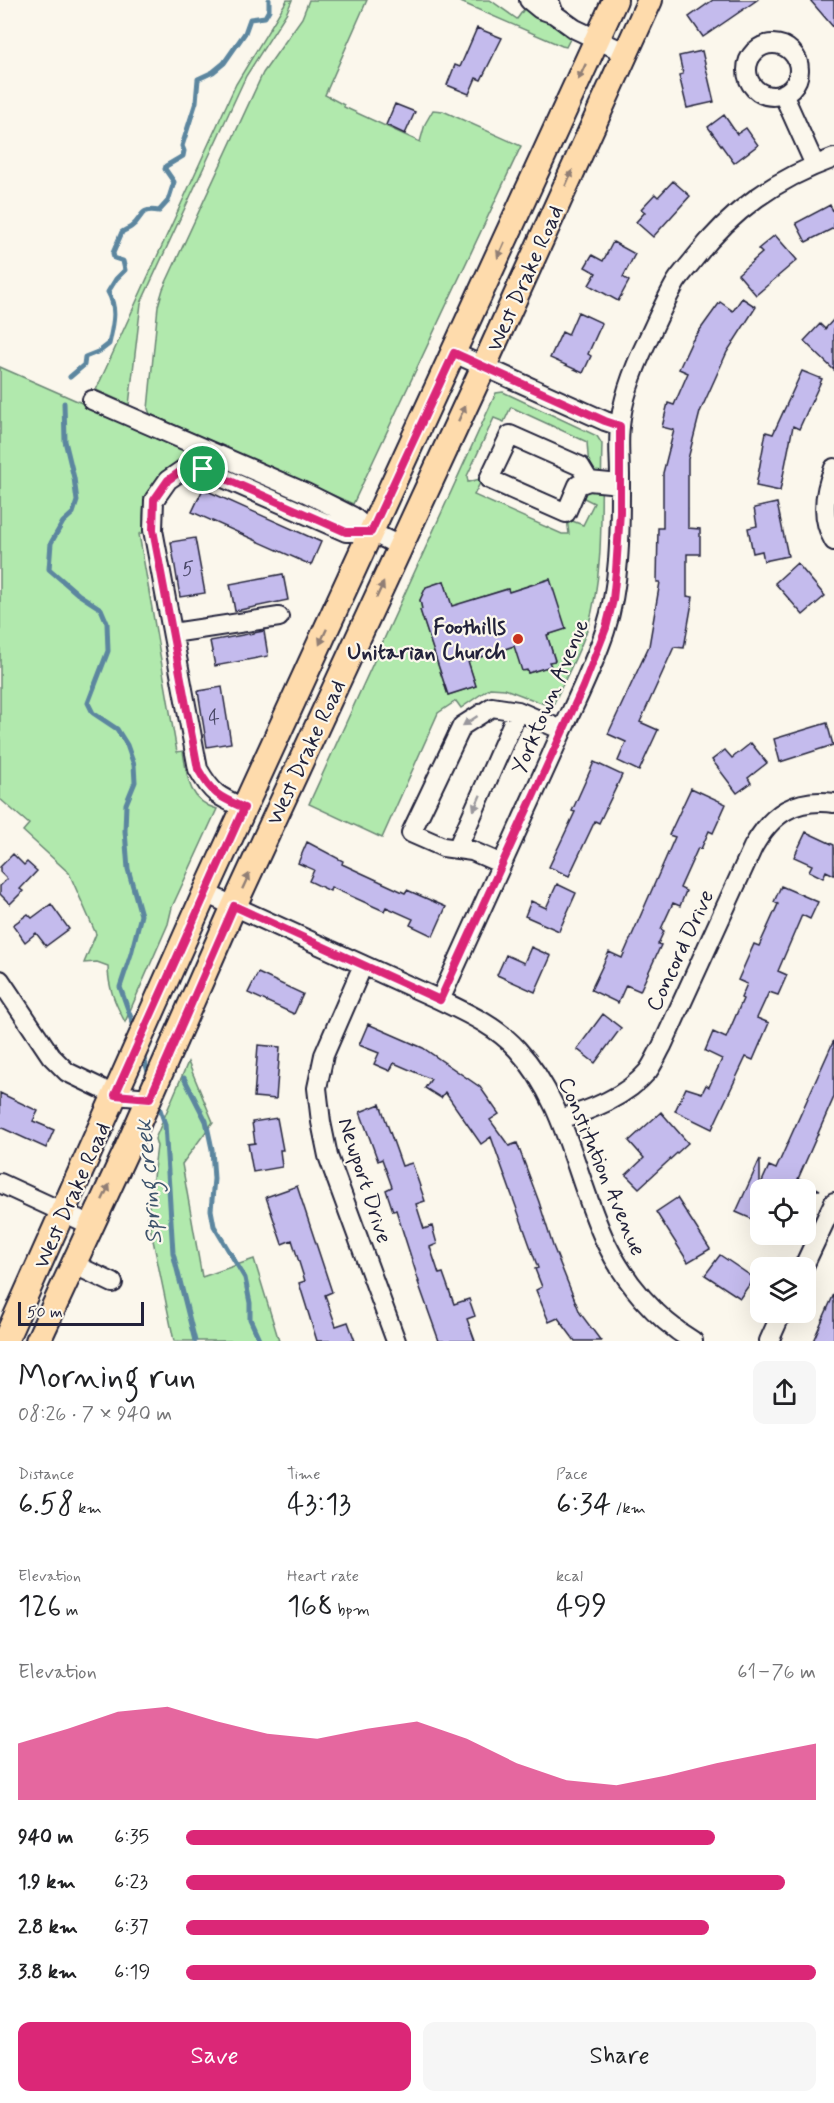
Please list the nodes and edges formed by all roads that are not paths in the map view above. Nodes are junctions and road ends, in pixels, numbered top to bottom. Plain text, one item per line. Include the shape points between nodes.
1 (529, 0) edge
2 (615, 0) edge
3 (650, 0) edge
4 (551, 7) edge
5 (597, 40) junction
6 (626, 53) junction
7 (783, 94) dead end
8 (834, 158) edge
9 (815, 165) junction
10 (454, 353) junction
11 (484, 366) junction
12 (92, 400) dead end
13 (620, 426) junction
14 (834, 468) edge
15 (589, 481) junction
16 (620, 484) junction
17 (371, 532) junction
18 (834, 541) edge
19 (400, 546) junction
20 (279, 617) dead end
21 (173, 633) junction
22 (518, 711) junction
23 (562, 730) junction
24 (834, 803) edge
25 (244, 808) junction
26 (457, 849) junction
27 (502, 864) junction
28 (204, 893) junction
29 (234, 906) junction
30 (363, 965) junction
31 (0, 980) edge
32 (440, 1000) junction
33 (129, 1091) junction
34 (560, 1119) junction
35 (0, 1183) edge
36 (834, 1202) edge
37 (64, 1212) junction
38 (91, 1225) junction
39 (808, 1257) edge
40 (73, 1264) junction
41 (113, 1283) dead end
42 (778, 1323) edge
43 (671, 1335) edge
44 (5, 1341) edge
45 (38, 1341) edge
46 (396, 1341) edge
47 (693, 1341) edge
48 (769, 1341) edge

1 - 4 street via 540,9
2 - 5 main road, West Drake Road
3 - 6 main road, West Drake Road
4 - 5 street via 575,29
5 - 6 street
5 -> 10 main road, West Drake Road
11 -> 6 main road, West Drake Road
7 - 9 street
8 - 9 street, Yorktown Avenue
9 - 13 street, Yorktown Avenue via 749,202 703,247 677,281 639,359
10 - 11 street
10 - 17 main road, West Drake Road
11 - 13 street
19 -> 11 main road, West Drake Road
12 - 17 street via 306,493 352,516
13 - 16 street, Yorktown Avenue
14 - 18 street via 824,504
15 - 15 street via 580,466 510,435 489,479 566,513 578,485
15 - 16 street
16 - 23 street, Yorktown Avenue via 613,600 596,656
17 - 19 street
17 - 21 street via 346,532 203,469 184,469 168,480 154,500 153,530
17 -> 25 main road, West Drake Road
29 -> 19 main road, West Drake Road
20 - 21 street
21 - 25 street via 198,769 209,789
22 - 23 street
22 -> 26 street
22 -> 26 street via 492,707 462,726 411,832
23 - 27 street, Yorktown Avenue
24 - 34 street, Concord Drive via 806,803 789,809 764,828 649,1070 619,1095
25 - 28 main road, West Drake Road
26 - 27 street
27 - 32 street, Yorktown Avenue
28 - 29 street, Constitution Avenue
28 - 33 main road, West Drake Road via 163,987
29 - 30 street, Constitution Avenue
29 - 33 main road, West Drake Road via 179,1031
30 - 32 street, Constitution Avenue
30 - 46 street, Newport Drive via 324,1055 318,1088 328,1156
31 - 33 street via 61,1067
32 - 34 street, Constitution Avenue via 501,1034 516,1048 535,1071
33 - 37 main road, West Drake Road
38 -> 33 main road, West Drake Road via 126,1151
34 - 43 street, Constitution Avenue via 606,1242 637,1292
35 - 37 street
36 - 39 street
37 - 38 street
37 - 44 main road, West Drake Road
38 - 40 main road, West Drake Road
40 - 41 street
40 - 45 main road, West Drake Road
42 - 48 street
43 - 47 street, Constitution Avenue

